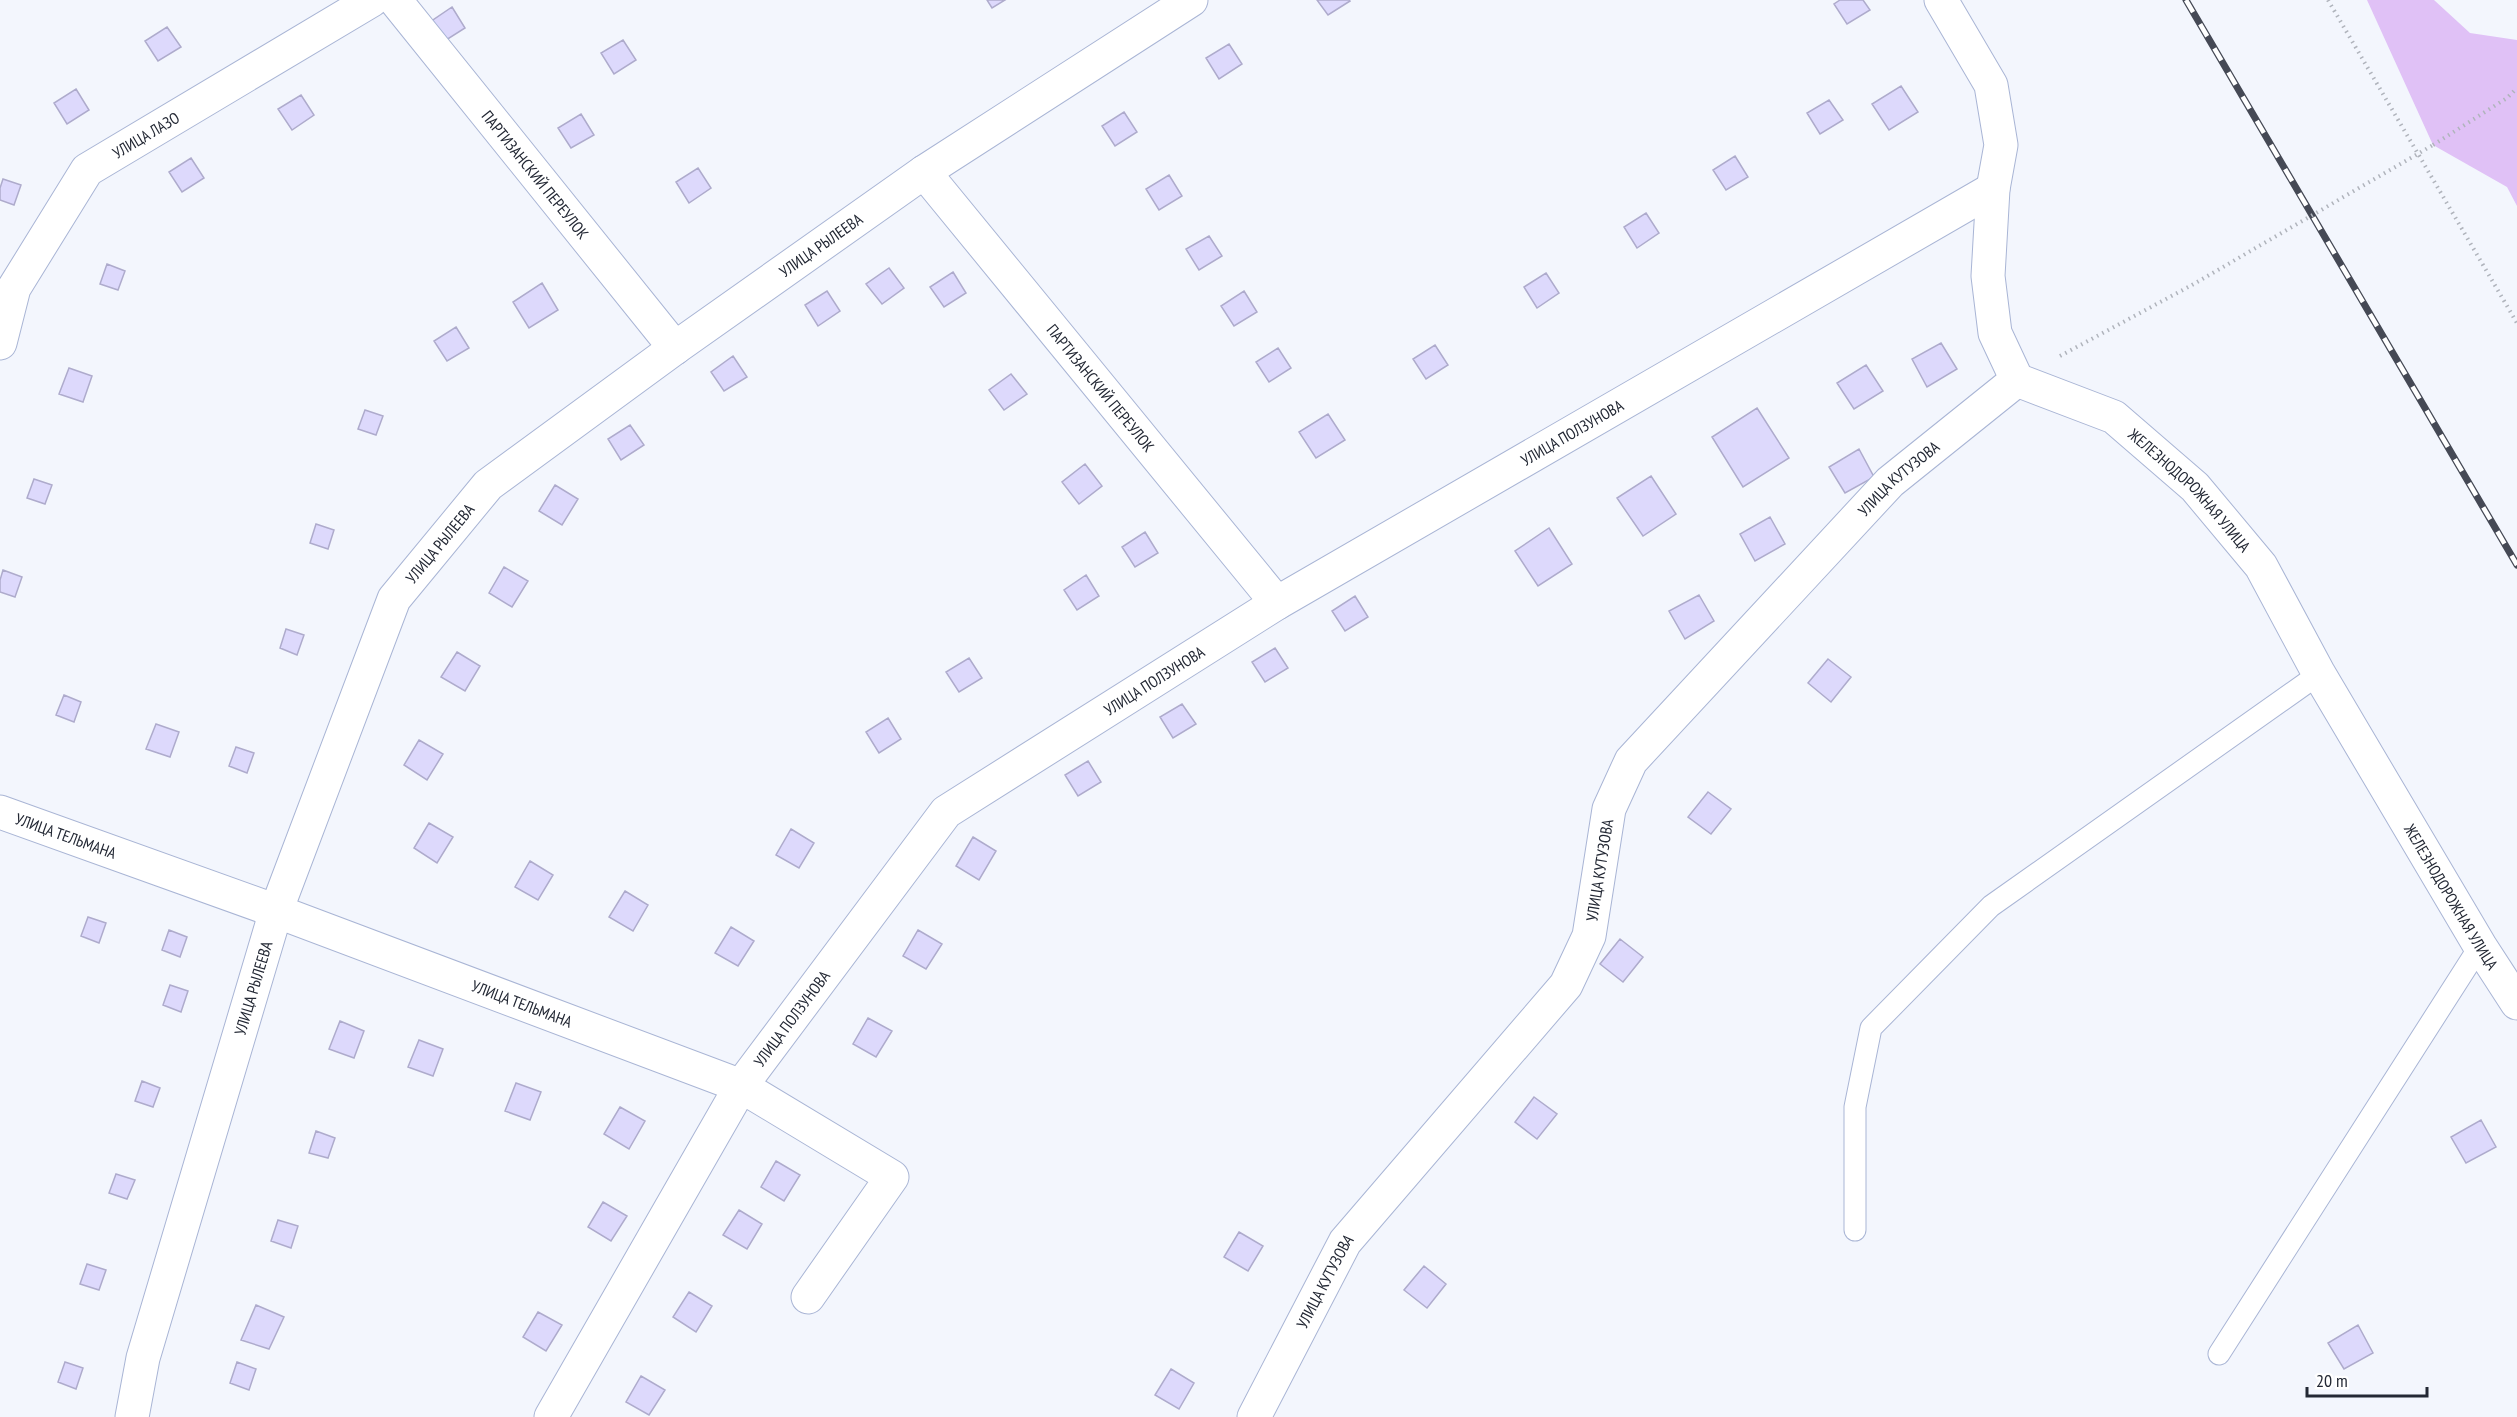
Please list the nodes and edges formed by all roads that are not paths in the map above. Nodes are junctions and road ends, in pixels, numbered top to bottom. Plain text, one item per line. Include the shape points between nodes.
1 (372, 0) edge
2 (395, 0) edge
3 (1191, 0) edge
4 (1941, 0) edge
5 (924, 172) junction
6 (1992, 189) junction
7 (0, 344) edge
8 (675, 348) junction
9 (2017, 380) junction
10 (1277, 603) junction
11 (2319, 674) junction
12 (0, 812) edge
13 (276, 911) junction
14 (2480, 946) junction
15 (2517, 1003) edge
16 (741, 1086) junction
17 (1855, 1230) dead end
18 (808, 1297) dead end
19 (2219, 1354) dead end
20 (132, 1417) edge
21 (551, 1417) edge
22 (1254, 1417) edge

1 - 7 street, УЛИЦА ЛАЗО via 87,170 14,288
2 - 8 street, ПАРТИЗАНСКИЙ ПЕРЕУЛОК
3 - 5 street, УЛИЦА РЫЛЕЕВА
4 - 6 street via 1991,85 2001,145
5 - 8 street, УЛИЦА РЫЛЕЕВА
5 - 10 street, ПАРТИЗАНСКИЙ ПЕРЕУЛОК
6 - 9 street via 1988,276 1995,333
6 - 10 street, УЛИЦА ПОЛЗУНОВА
8 - 13 street, УЛИЦА РЫЛЕЕВА via 488,485 394,599
9 - 11 street, ЖЕЛЕЗНОДОРОЖНАЯ УЛИЦА via 2114,417 2195,487 2261,566
9 - 22 street, УЛИЦА КУТУЗОВА via 1890,482 1631,761 1609,809 1590,936 1566,985 1345,1242
10 - 16 street, УЛИЦА ПОЛЗУНОВА via 946,812
11 - 14 street, ЖЕЛЕЗНОДОРОЖНАЯ УЛИЦА
11 - 17 lane via 1991,906 1871,1028 1855,1107
12 - 13 street, УЛИЦА ТЕЛЬМАНА
13 - 16 street, УЛИЦА ТЕЛЬМАНА
13 - 20 street, УЛИЦА РЫЛЕЕВА via 143,1358
14 - 15 street, ЖЕЛЕЗНОДОРОЖНАЯ УЛИЦА
14 - 19 lane
16 - 18 street, УЛИЦА ТЕЛЬМАНА via 892,1178
16 - 21 street, УЛИЦА ПОЛЗУНОВА

